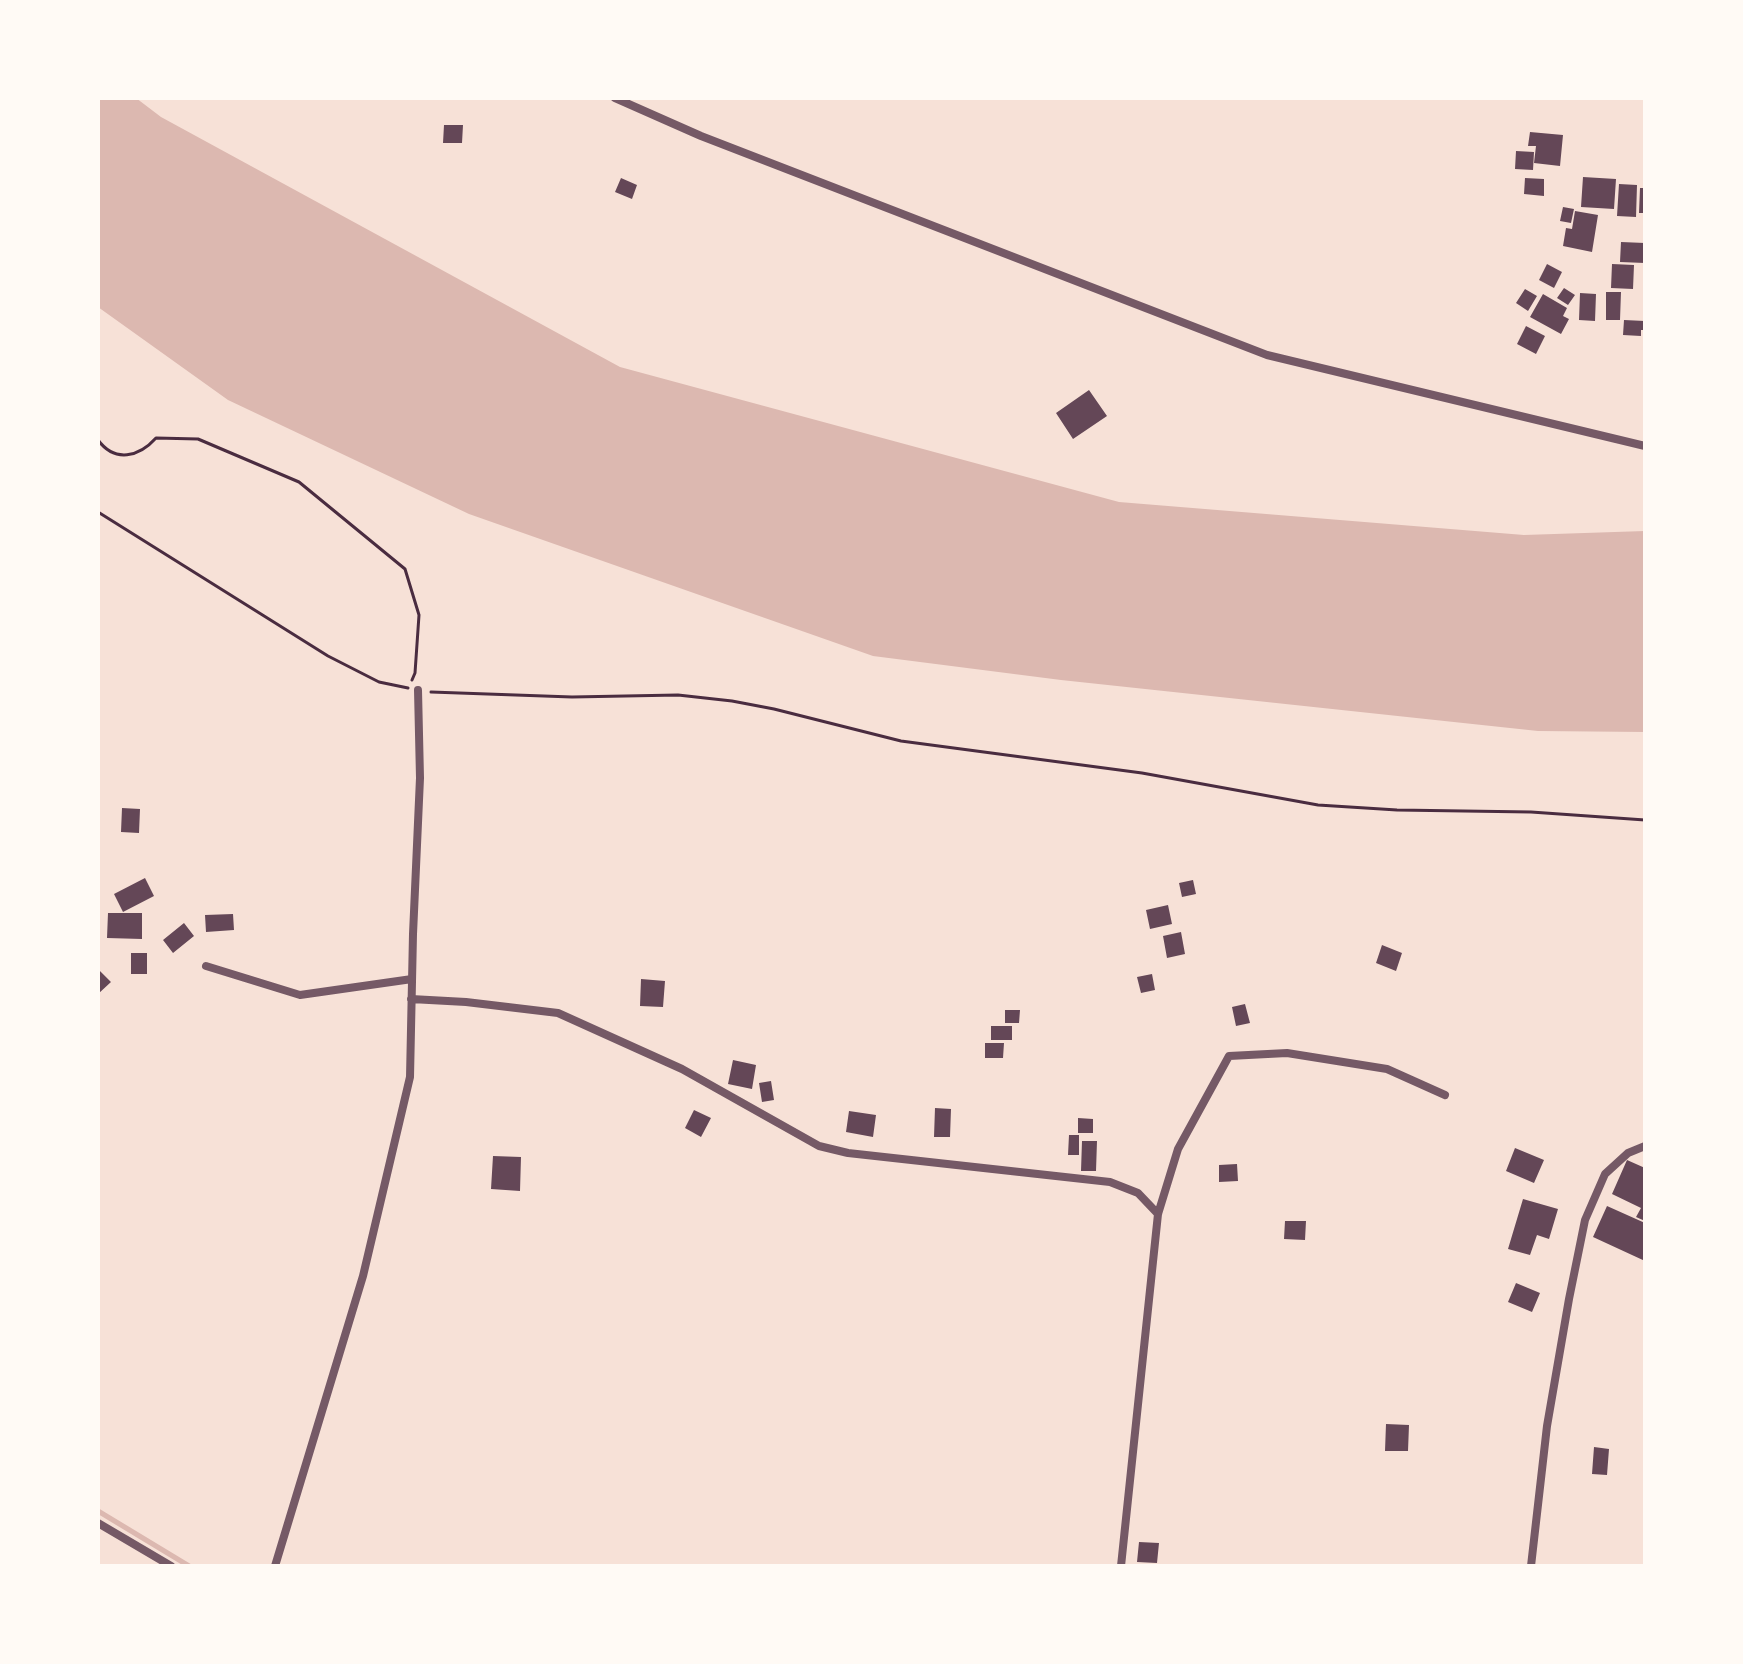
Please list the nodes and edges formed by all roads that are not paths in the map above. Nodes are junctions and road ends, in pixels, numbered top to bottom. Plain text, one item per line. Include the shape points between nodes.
1 (615, 98) edge
2 (1645, 446) edge
3 (418, 690) road end
4 (206, 966) dead end
5 (412, 979) junction
6 (411, 999) junction
7 (1445, 1095) dead end
8 (1645, 1146) edge
9 (1158, 1214) junction
10 (98, 1523) edge
11 (171, 1566) edge
12 (275, 1566) edge
13 (1121, 1566) edge
14 (1531, 1566) edge

1 - 2 street via 1267,355
3 - 5 street
4 - 5 street via 300,995
5 - 6 street
6 - 9 street via 558,1013 682,1069 819,1146 1110,1182 1138,1193
6 - 12 street via 410,1077 363,1276
7 - 9 street via 1387,1069 1287,1053 1229,1056 1178,1149
8 - 14 street via 1628,1153 1605,1174 1585,1220 1550,1412
9 - 13 street
10 - 11 street

